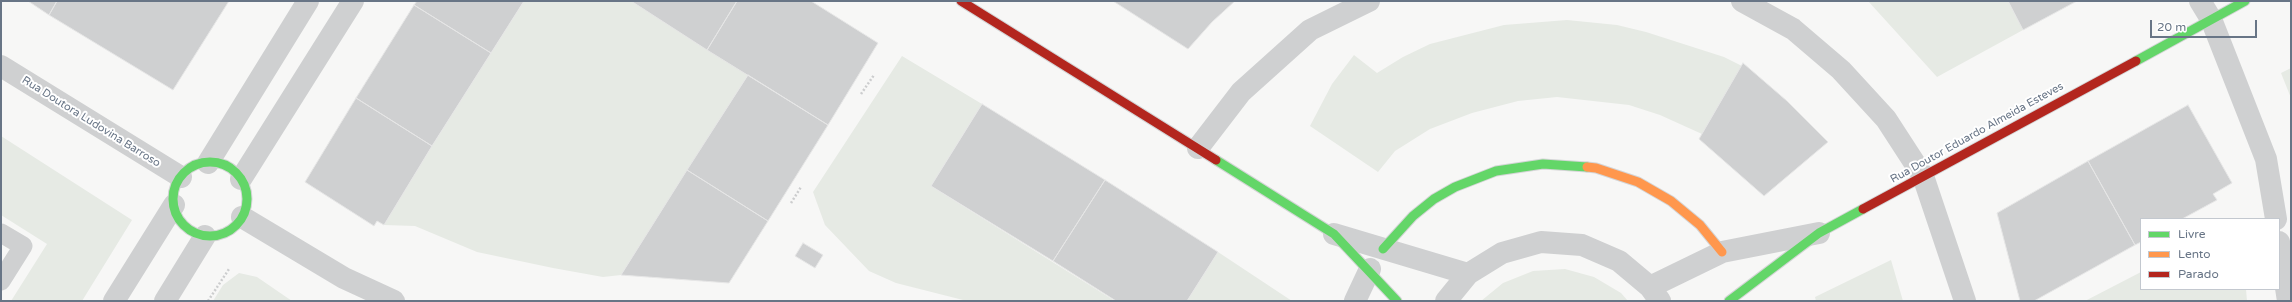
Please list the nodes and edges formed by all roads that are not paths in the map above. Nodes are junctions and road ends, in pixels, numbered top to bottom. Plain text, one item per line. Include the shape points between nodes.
1 (308, 1) edge
2 (354, 1) edge
3 (1369, 1) edge
4 (1742, 1) edge
5 (2246, 1) edge
6 (971, 3) edge
7 (2206, 10) edge
8 (1, 66) edge
9 (1198, 148) junction
10 (208, 163) junction
11 (1923, 176) junction
12 (181, 178) junction
13 (241, 179) junction
14 (174, 205) junction
15 (242, 218) junction
16 (2276, 218) edge
17 (1, 232) edge
18 (1819, 233) junction
19 (1334, 234) junction
20 (205, 236) junction
21 (1383, 249) junction
22 (2280, 249) edge
23 (1722, 252) junction
24 (1370, 269) junction
25 (1468, 274) junction
26 (1, 280) edge
27 (1655, 294) edge
28 (1740, 298) edge
29 (114, 301) edge
30 (165, 301) edge
31 (394, 301) edge
32 (1355, 301) edge
33 (1397, 301) edge
34 (1446, 301) edge
35 (1965, 301) edge
36 (2288, 301) edge

1 - 10 street
2 - 13 street
3 - 9 street via 1310,30 1241,92
4 - 11 street via 1793,29 1841,70 1886,119
5 - 7 street, Rua Doutor Eduardo Almeida Esteves
6 - 9 street
7 - 11 street, Rua Doutor Eduardo Almeida Esteves
7 - 16 street via 2266,159
8 - 12 street, Rua Doutora Ludovina Barroso
9 - 19 street
10 - 12 street via 185,172
10 - 13 street via 221,164 232,169
11 - 18 street, Rua Doutor Eduardo Almeida Esteves
11 - 35 street
12 - 14 street via 174,193
13 - 15 street via 246,190 247,203
14 - 20 street via 177,216 184,226
14 - 29 street
15 - 20 street via 228,232 217,236
15 - 31 street via 338,275
17 - 26 lane via 22,246
18 - 23 street
18 - 28 street, Rua Doutor Eduardo Almeida Esteves
19 - 21 street
19 - 24 street
20 - 30 street
21 - 23 street via 1413,216 1434,199 1455,187 1496,171 1543,164 1596,168 1638,182 1677,206 1700,225
21 - 25 street
22 - 36 street
23 - 27 street
24 - 32 street
24 - 33 street
25 - 27 street via 1502,253 1541,242 1582,245 1619,260
25 - 34 street

